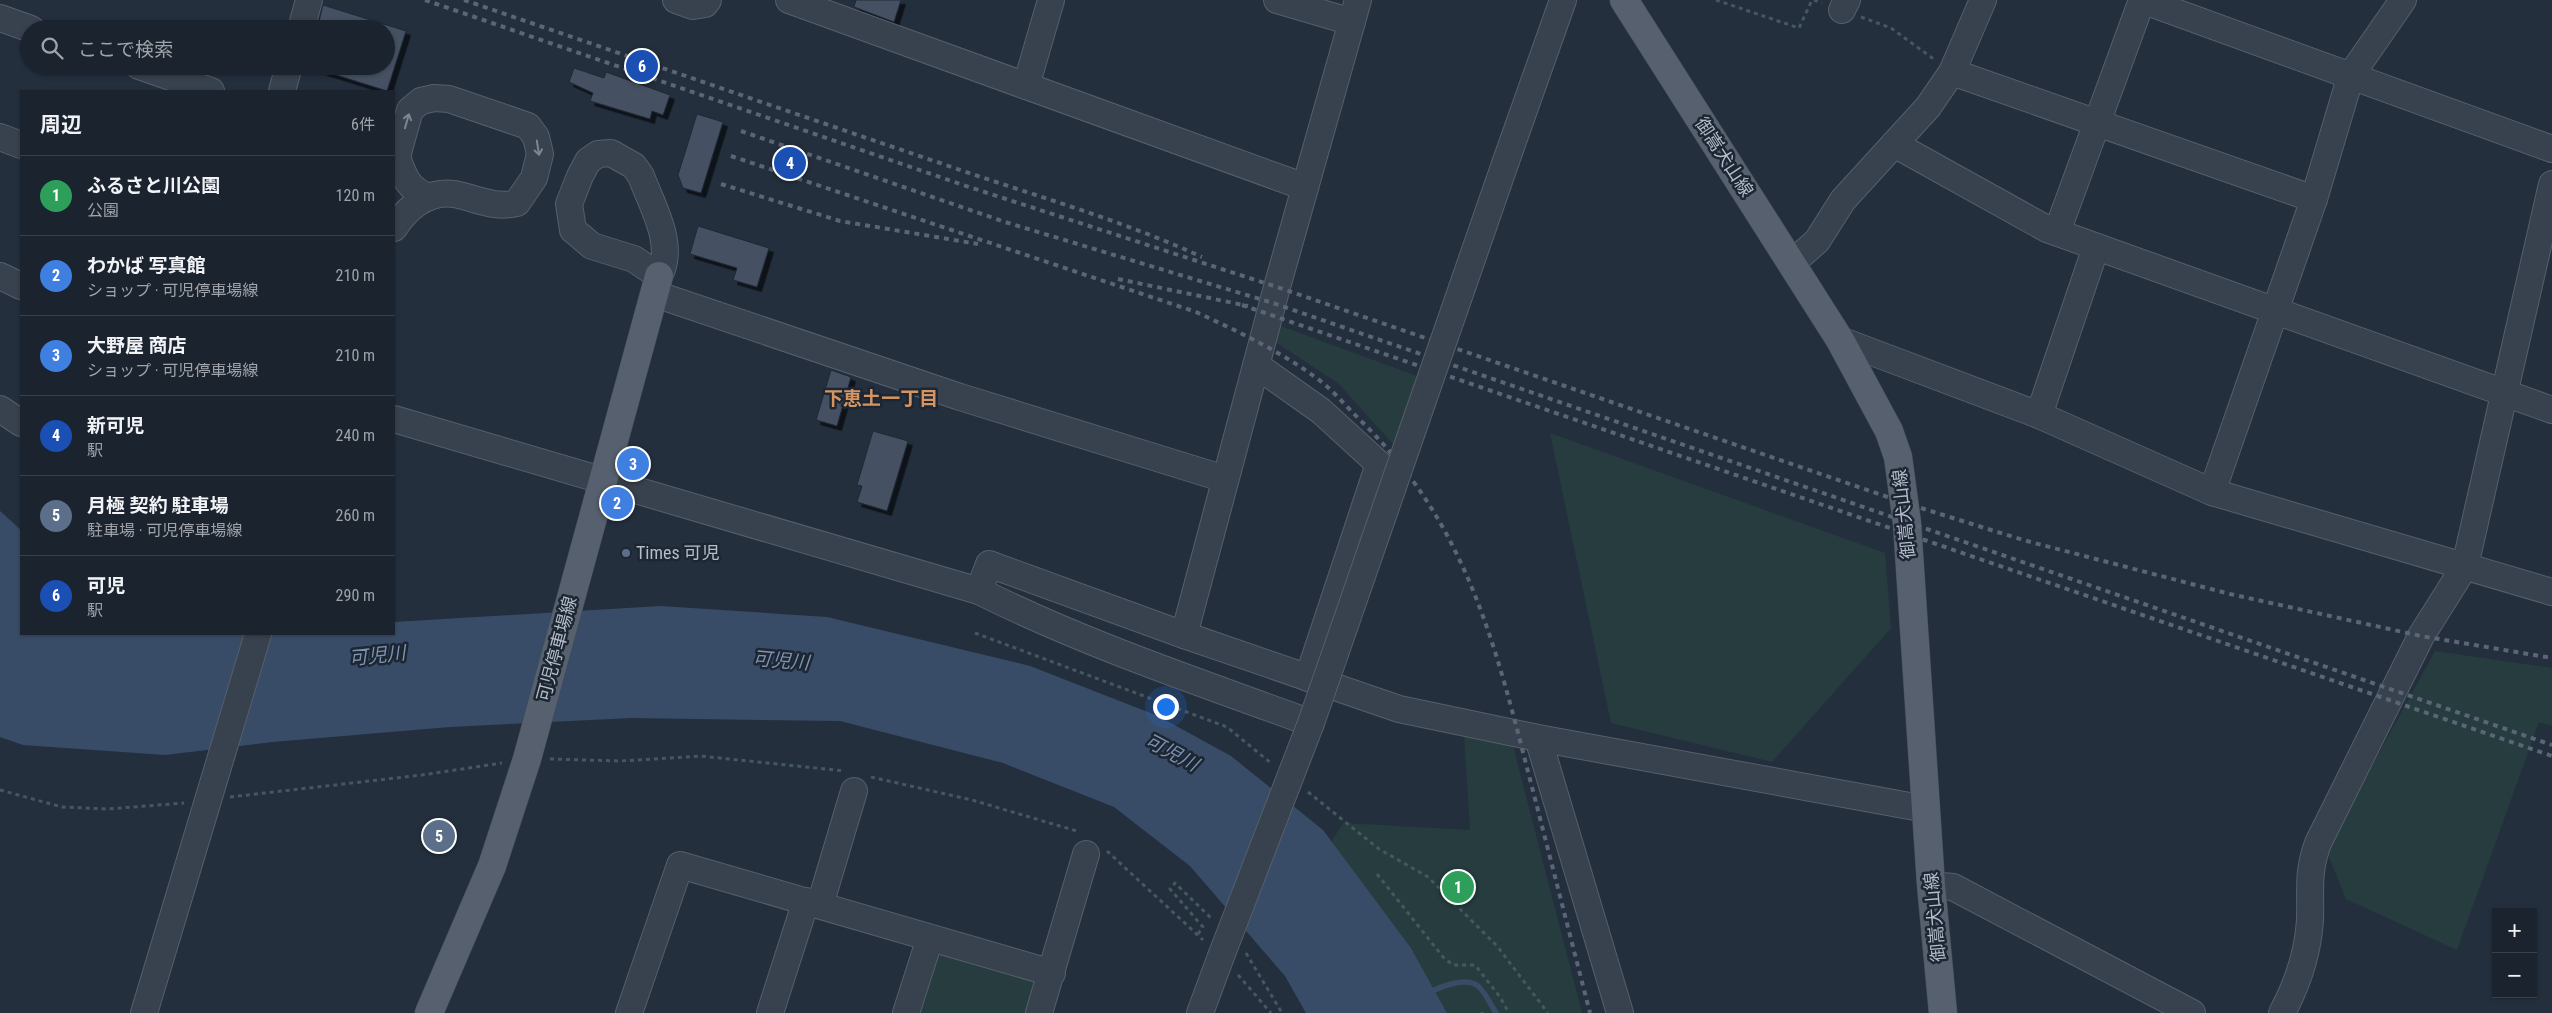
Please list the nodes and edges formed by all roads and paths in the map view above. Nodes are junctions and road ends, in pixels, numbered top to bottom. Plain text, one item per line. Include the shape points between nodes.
1 (309, 0) edge
2 (676, 0) edge
3 (708, 0) edge
4 (788, 0) edge
5 (1051, 0) edge
6 (1278, 0) edge
7 (1563, 0) edge
8 (1624, 0) edge
9 (1716, 0) edge
10 (1813, 0) edge
11 (1983, 0) edge
12 (2142, 0) edge
13 (2403, 0) edge
14 (1844, 5) edge
15 (842, 9) edge
16 (1355, 11) edge
17 (0, 18) edge
18 (303, 20) edge
19 (20, 25) edge
20 (1952, 72) junction
21 (165, 75) edge
22 (286, 75) edge
23 (2351, 75) junction
24 (1026, 86) junction
25 (208, 90) edge
26 (282, 90) edge
27 (2097, 123) junction
28 (0, 137) edge
29 (1894, 144) junction
30 (20, 145) edge
31 (2552, 149) edge
32 (395, 162) edge
33 (2552, 184) edge
34 (1305, 187) junction
35 (429, 197) junction
36 (2314, 199) junction
37 (657, 220) junction
38 (395, 227) edge
39 (2057, 232) junction
40 (2096, 247) junction
41 (610, 252) junction
42 (1792, 263) junction
43 (0, 276) edge
44 (657, 285) junction
45 (20, 286) edge
46 (2274, 310) junction
47 (1840, 340) junction
48 (1256, 364) junction
49 (2504, 393) junction
50 (0, 409) edge
51 (2552, 410) edge
52 (2039, 415) junction
53 (395, 419) edge
54 (20, 422) edge
55 (1225, 479) junction
56 (604, 482) junction
57 (2212, 492) junction
58 (2465, 566) junction
59 (979, 590) junction
60 (2552, 592) edge
61 (258, 635) edge
62 (1184, 635) junction
63 (1308, 678) junction
64 (1311, 723) junction
65 (1538, 738) junction
66 (528, 759) junction
67 (857, 780) junction
68 (0, 790) edge
69 (208, 801) junction
70 (1926, 809) junction
71 (1091, 845) junction
72 (1377, 874) dead end
73 (1931, 885) junction
74 (813, 903) junction
75 (930, 938) junction
76 (1220, 959) junction
77 (1052, 973) junction
78 (144, 1013) edge
79 (429, 1013) edge
80 (630, 1013) edge
81 (770, 1013) edge
82 (906, 1013) edge
83 (1039, 1013) edge
84 (1200, 1013) edge
85 (1271, 1013) edge
86 (1509, 1013) edge
87 (1620, 1013) edge
88 (1943, 1013) edge
89 (2192, 1013) edge
90 (2282, 1013) edge

1 - 18 street
2 - 3 street via 693,6 705,4
4 - 15 street
5 - 24 street
6 - 16 street
7 - 64 street, bridge
8 - 42 main road, 御嵩犬山線
9 - 10 path via 1799,28
10 - 14 path
11 - 20 street
12 - 23 street
12 - 27 street
13 - 23 street
14 - 20 path via 1891,28
15 - 24 street
16 - 34 street
17 - 19 street
20 - 27 street
20 - 29 street via 1928,107
21 - 25 street
22 - 26 street
23 - 31 street
23 - 36 street
24 - 34 street
27 - 36 street
27 - 39 street
28 - 30 street
29 - 39 street
29 - 42 street via 1843,200 1817,241
32 - 35 street via 407,184
32 -> 35 street via 410,110 421,101 434,98 449,99 528,126 536,137 540,154 534,178 517,204 494,205 461,195
33 - 49 street
34 - 48 street
35 - 38 street via 405,212
36 - 46 street
37 - 41 street via 651,239 645,245
37 - 41 street via 634,166 611,153 598,154 588,161 569,204 570,219 573,230 583,241
37 - 44 street via 666,245 666,257
39 - 40 street
40 - 46 street
40 - 52 street
41 - 44 street via 634,259
42 - 47 main road, 御嵩犬山線
43 - 45 street
44 - 55 street via 960,397
44 - 56 main road, 可児停車場線
46 - 49 street
46 - 57 street
47 - 52 street
47 - 70 main road, 御嵩犬山線 via 1889,431 1904,484
48 - 55 street
48 - 63 street via 1321,411 1379,464
49 - 51 street
49 - 58 street
50 - 54 street
52 - 57 street
53 - 56 street
55 - 62 street
56 - 59 street
56 - 66 main road, 可児停車場線
57 - 58 street
58 - 60 street
58 - 90 street via 2422,636 2318,843 2309,874 2310,920 2304,955
59 - 62 street via 989,564
59 - 64 street via 1031,617
61 - 69 street
62 - 63 street
63 - 65 street via 1399,709
64 - 76 street, bridge
65 - 70 street
65 - 87 street
66 - 67 path via 620,761 700,756 835,769
66 - 69 path
66 - 79 main road, 可児停車場線 via 492,866
67 - 71 path via 972,800
67 - 74 street
68 - 69 path via 62,807 108,809
69 - 78 street
70 - 73 main road, 御嵩犬山線
71 - 76 path via 1198,934
71 - 77 street
72 - 86 path via 1443,957 1453,966 1475,965
73 - 88 main road, 御嵩犬山線
73 - 89 street via 1953,887
74 - 75 street
74 - 80 street via 680,865
74 - 81 street
75 - 77 street
75 - 82 street
76 - 84 street
76 - 85 path
77 - 83 street

